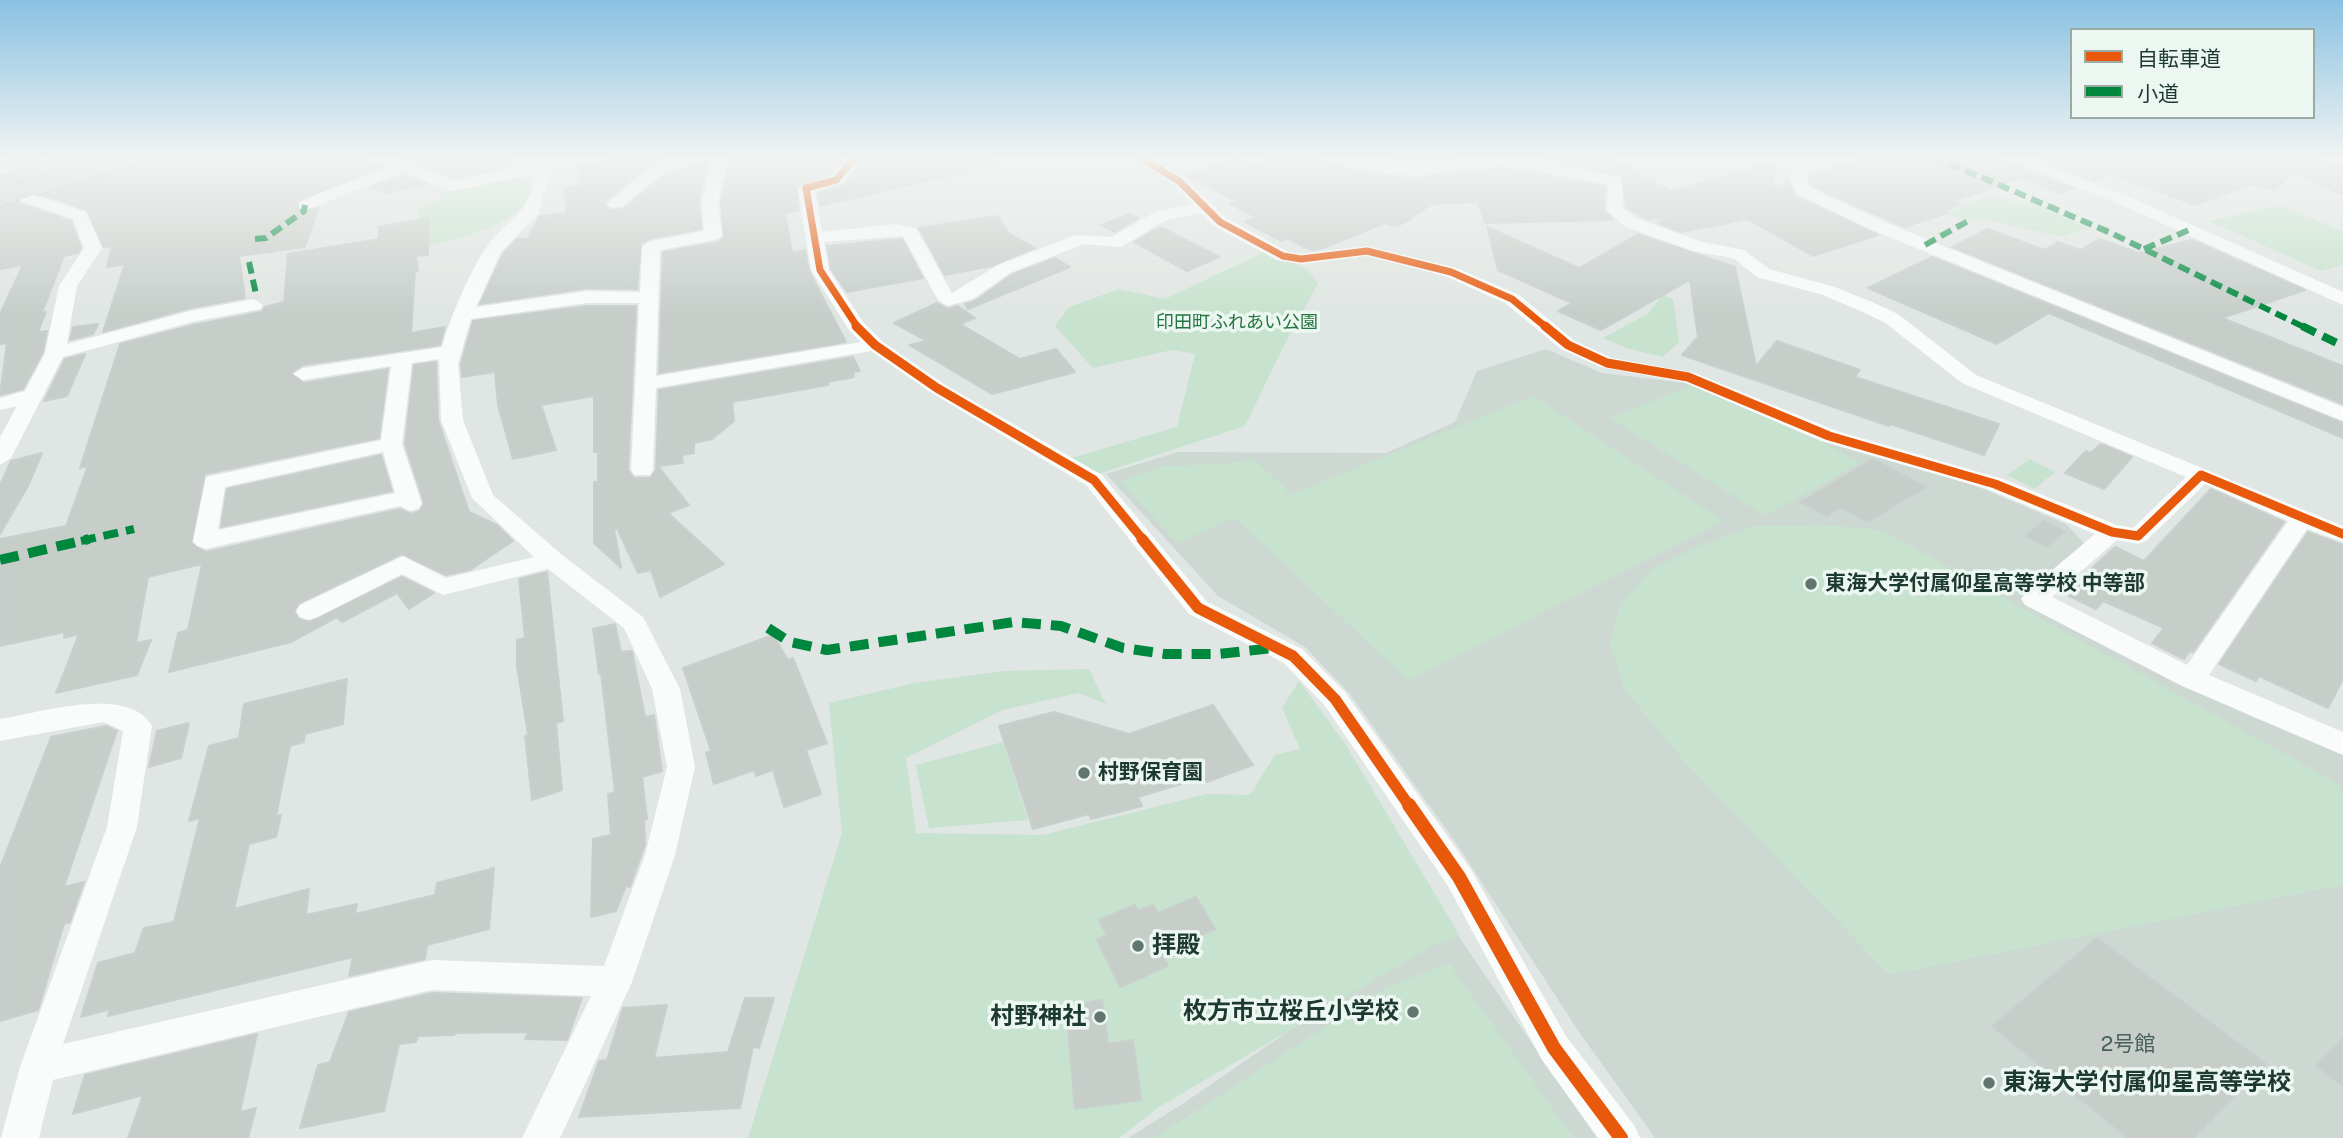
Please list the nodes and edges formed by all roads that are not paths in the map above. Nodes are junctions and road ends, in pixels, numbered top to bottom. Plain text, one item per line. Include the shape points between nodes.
1 (55, 209) edge
2 (532, 209) edge
3 (711, 209) edge
4 (809, 209) edge
5 (1194, 209) edge
6 (1206, 209) edge
7 (1615, 209) edge
8 (1842, 209) edge
9 (2143, 209) edge
10 (813, 238) junction
11 (647, 298) junction
12 (2343, 299) edge
13 (254, 305) dead end
14 (463, 314) junction
15 (875, 345) junction
16 (452, 351) junction
17 (55, 353) junction
18 (401, 361) junction
19 (303, 374) dead end
20 (646, 384) junction
21 (35, 395) junction
22 (0, 404) edge
23 (2343, 415) edge
24 (391, 444) junction
25 (0, 458) edge
26 (642, 470) dead end
27 (2201, 475) junction
28 (2301, 520) junction
29 (2112, 532) junction
30 (2343, 534) edge
31 (552, 560) junction
32 (309, 611) dead end
33 (2192, 679) junction
34 (0, 730) edge
35 (2343, 744) edge
36 (615, 982) junction
37 (38, 1067) junction
38 (20, 1138) edge
39 (541, 1138) edge
40 (1621, 1138) edge

1 - 17 street via 80,216 93,248 68,286
2 - 14 street via 493,250
3 - 11 street via 713,234 651,246
4 - 10 street
5 - 10 street via 1161,216 1115,243 1082,239 1004,269 966,295 947,300 910,232 896,229
6 - 29 street via 1220,222 1283,256 1301,259 1367,251 1451,272 1512,299 1568,345 1607,363 1688,377 1829,436 1995,484
7 - 27 street via 1630,222 1698,247 1738,254 1763,273 1829,290 1865,306 1891,318 1969,379
8 - 23 street
9 - 12 street
10 - 15 street via 820,270 834,295
11 - 14 street via 587,297
11 - 20 street
13 - 17 street
14 - 16 street
15 - 20 street
15 - 40 street via 937,388 1094,480 1198,608 1293,656 1335,699 1459,877 1554,1048
16 - 18 street
16 - 31 street via 448,364 452,420 483,498
17 - 21 street
18 - 19 street
18 - 24 street
20 - 26 street
21 - 22 street
21 - 25 street
24 - 24 street via 214,482 205,541 409,501
27 - 28 street via 2241,488
27 - 29 street via 2138,536
28 - 30 street
28 - 33 street
29 - 33 street via 2034,598
31 - 32 street via 443,587 403,564
31 - 36 street via 634,623 666,689 681,768 660,855
33 - 35 street
34 - 37 street via 107,711 138,726 122,827
36 - 37 street via 432,975
36 - 39 street
37 - 38 street

